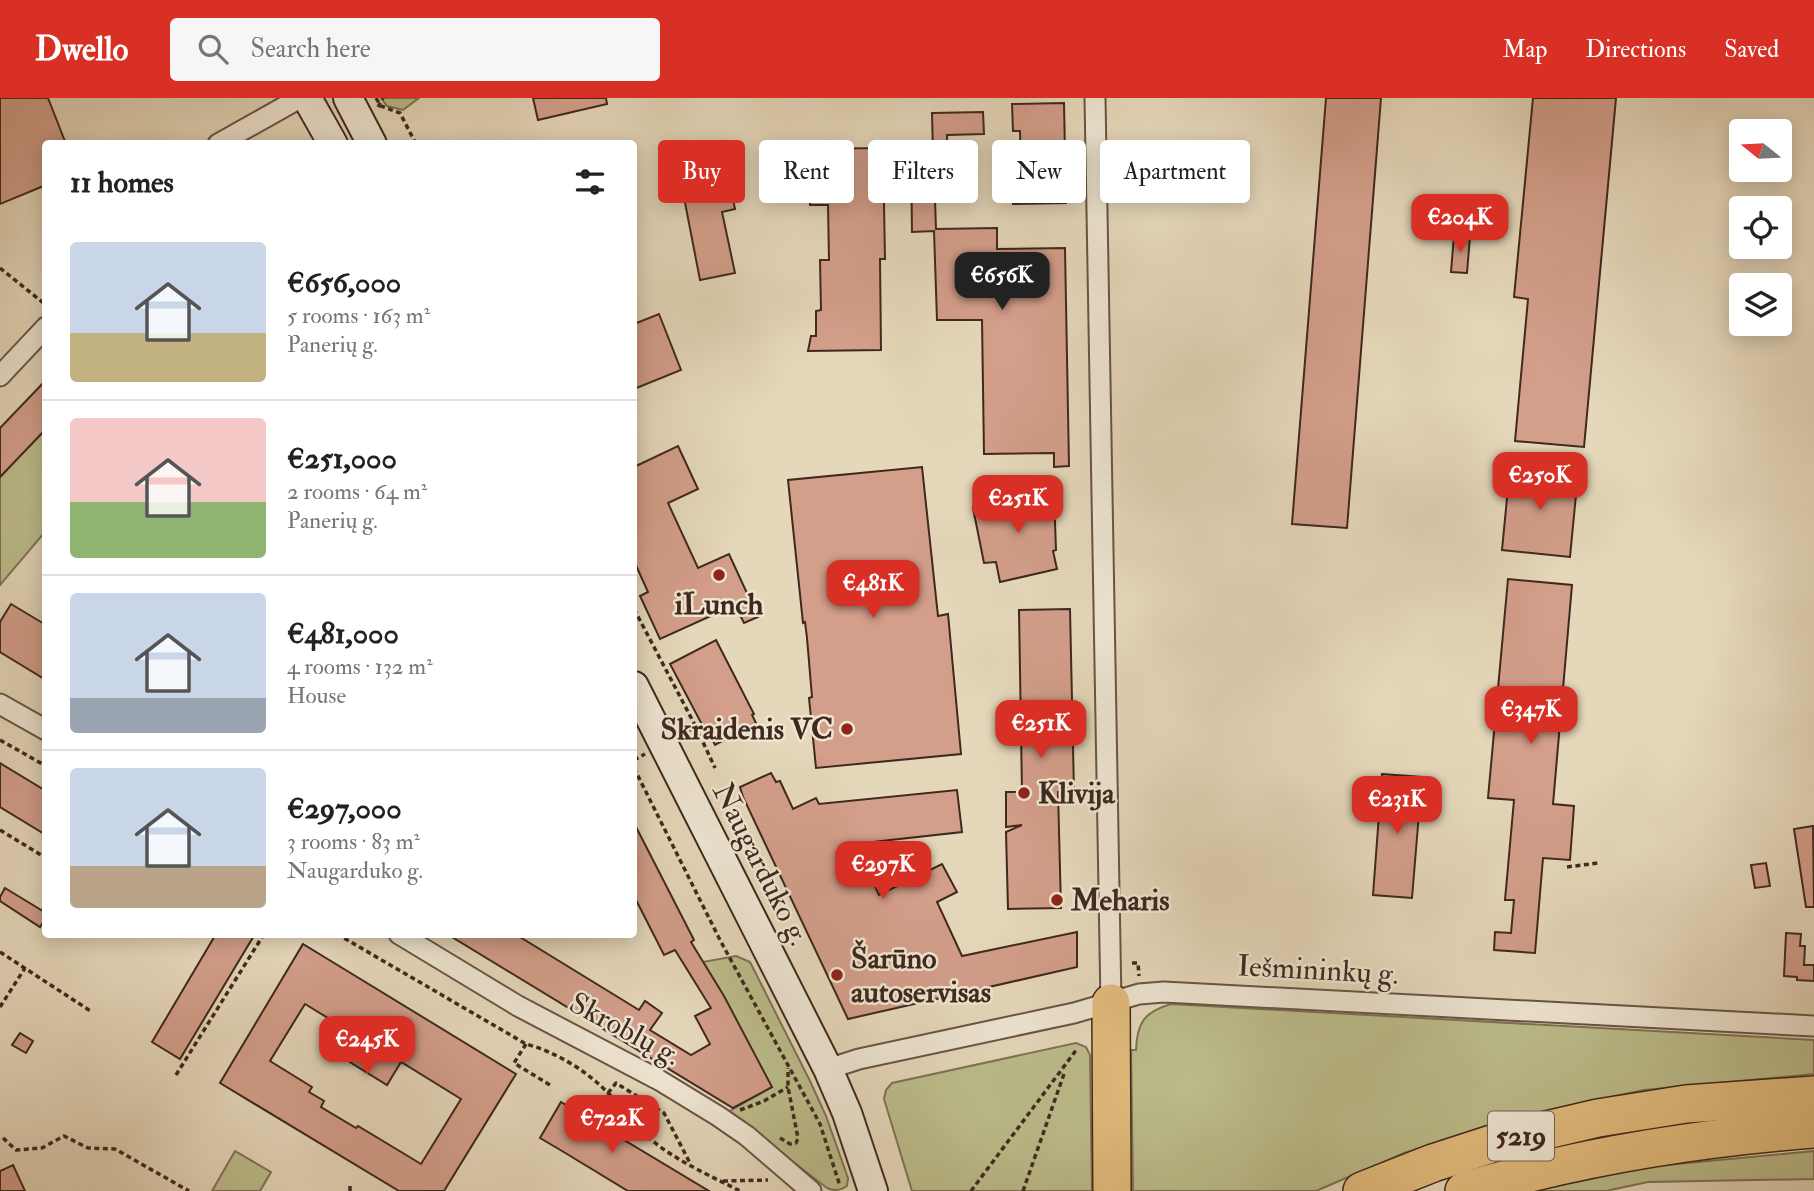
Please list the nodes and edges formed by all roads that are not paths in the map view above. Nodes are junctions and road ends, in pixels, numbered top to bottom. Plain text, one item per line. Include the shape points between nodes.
1 (300, 98) edge
2 (307, 98) edge
3 (348, 98) edge
4 (1095, 98) edge
5 (225, 140) edge
6 (331, 140) edge
7 (370, 140) edge
8 (42, 331) edge
9 (0, 376) edge
10 (637, 692) edge
11 (0, 704) edge
12 (42, 728) edge
13 (406, 938) edge
14 (1125, 992) junction
15 (1814, 1026) edge
16 (828, 1069) junction
17 (1814, 1095) edge
18 (1814, 1129) edge
19 (1112, 1190) edge
20 (811, 1191) edge
21 (873, 1191) edge
22 (1362, 1191) edge
23 (1464, 1191) edge

1 - 5 street
2 - 6 main road
3 - 7 main road
4 - 14 street
8 - 9 street
10 - 16 main road, Naugarduko g.
11 - 12 street
13 - 20 street, Skroblų g. via 507,1000 718,1116
14 - 15 street, Iešmininkų g.
14 - 16 street, Iešmininkų g.
14 - 19 highway
16 - 21 main road, Naugarduko g.
17 - 22 highway, 5219 via 1686,1104 1598,1118 1504,1140
18 - 23 highway, 5219 via 1738,1135 1628,1154 1510,1177

